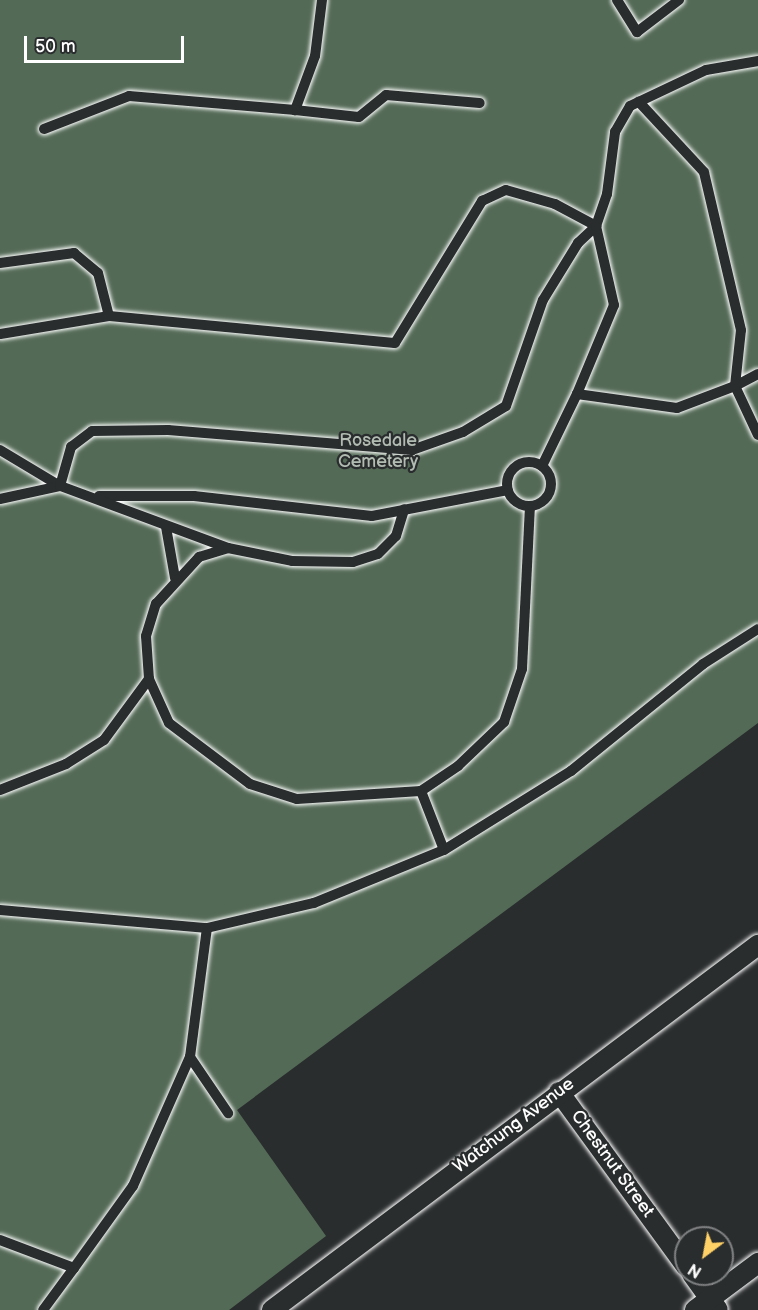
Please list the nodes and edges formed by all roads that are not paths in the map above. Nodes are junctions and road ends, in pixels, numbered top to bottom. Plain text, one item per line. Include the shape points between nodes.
1 (322, 0) edge
2 (617, 0) edge
3 (679, 0) edge
4 (758, 61) edge
5 (639, 102) junction
6 (480, 103) dead end
7 (295, 110) junction
8 (44, 129) dead end
9 (596, 225) junction
10 (0, 264) edge
11 (109, 316) junction
12 (0, 334) edge
13 (758, 374) edge
14 (735, 386) junction
15 (577, 394) junction
16 (758, 435) edge
17 (0, 450) edge
18 (542, 466) junction
19 (60, 486) junction
20 (508, 490) junction
21 (96, 496) junction
22 (0, 499) edge
23 (530, 506) junction
24 (404, 509) junction
25 (166, 527) junction
26 (228, 548) junction
27 (175, 578) junction
28 (758, 629) edge
29 (149, 679) junction
30 (0, 790) edge
31 (421, 791) junction
32 (444, 850) junction
33 (0, 910) edge
34 (207, 928) junction
35 (758, 945) edge
36 (190, 1057) junction
37 (559, 1092) junction
38 (228, 1113) dead end
39 (0, 1240) edge
40 (674, 1250) edge
41 (758, 1263) edge
42 (74, 1268) junction
43 (698, 1286) edge
44 (708, 1306) edge
45 (43, 1310) edge
46 (272, 1310) edge

1 - 7 lane via 315,56
2 - 3 lane via 637,32
4 - 5 lane via 706,70
5 - 9 lane via 615,132 607,194
5 - 14 lane via 704,172 741,330
6 - 7 lane via 386,95 359,117
7 - 8 lane via 129,96
9 - 11 lane via 555,204 506,190 482,201 394,343
9 - 15 lane via 614,305
9 - 19 lane via 578,243 543,300 506,406 463,432 412,450 168,430 92,432 71,447
10 - 11 lane via 74,253 98,273
11 - 12 lane
13 - 14 lane
14 - 15 lane via 677,408
14 - 16 lane
15 - 18 lane
17 - 19 lane
18 - 20 lane via 516,465
18 - 23 lane via 551,478 549,493
19 - 21 lane
19 - 22 lane
20 - 23 lane via 516,501
20 - 24 lane
21 - 24 lane via 194,496 372,516
21 - 25 lane
23 - 31 lane via 522,669 504,722 458,766
24 - 26 lane via 396,536 378,554 352,562 292,561
25 - 26 lane
25 - 27 lane
26 - 27 lane via 199,557
27 - 29 lane via 156,603 146,636
28 - 32 lane via 703,664 571,771
29 - 30 lane via 104,740 66,764
29 - 31 lane via 169,723 250,784 297,799
31 - 32 lane
32 - 34 lane via 314,903
33 - 34 lane
34 - 36 lane
35 - 37 street, Watchung Avenue
36 - 38 lane
36 - 42 lane via 133,1186
37 - 40 street, Chestnut Street
37 - 46 street, Watchung Avenue
39 - 42 lane
41 - 44 street
42 - 45 lane
43 - 44 street

